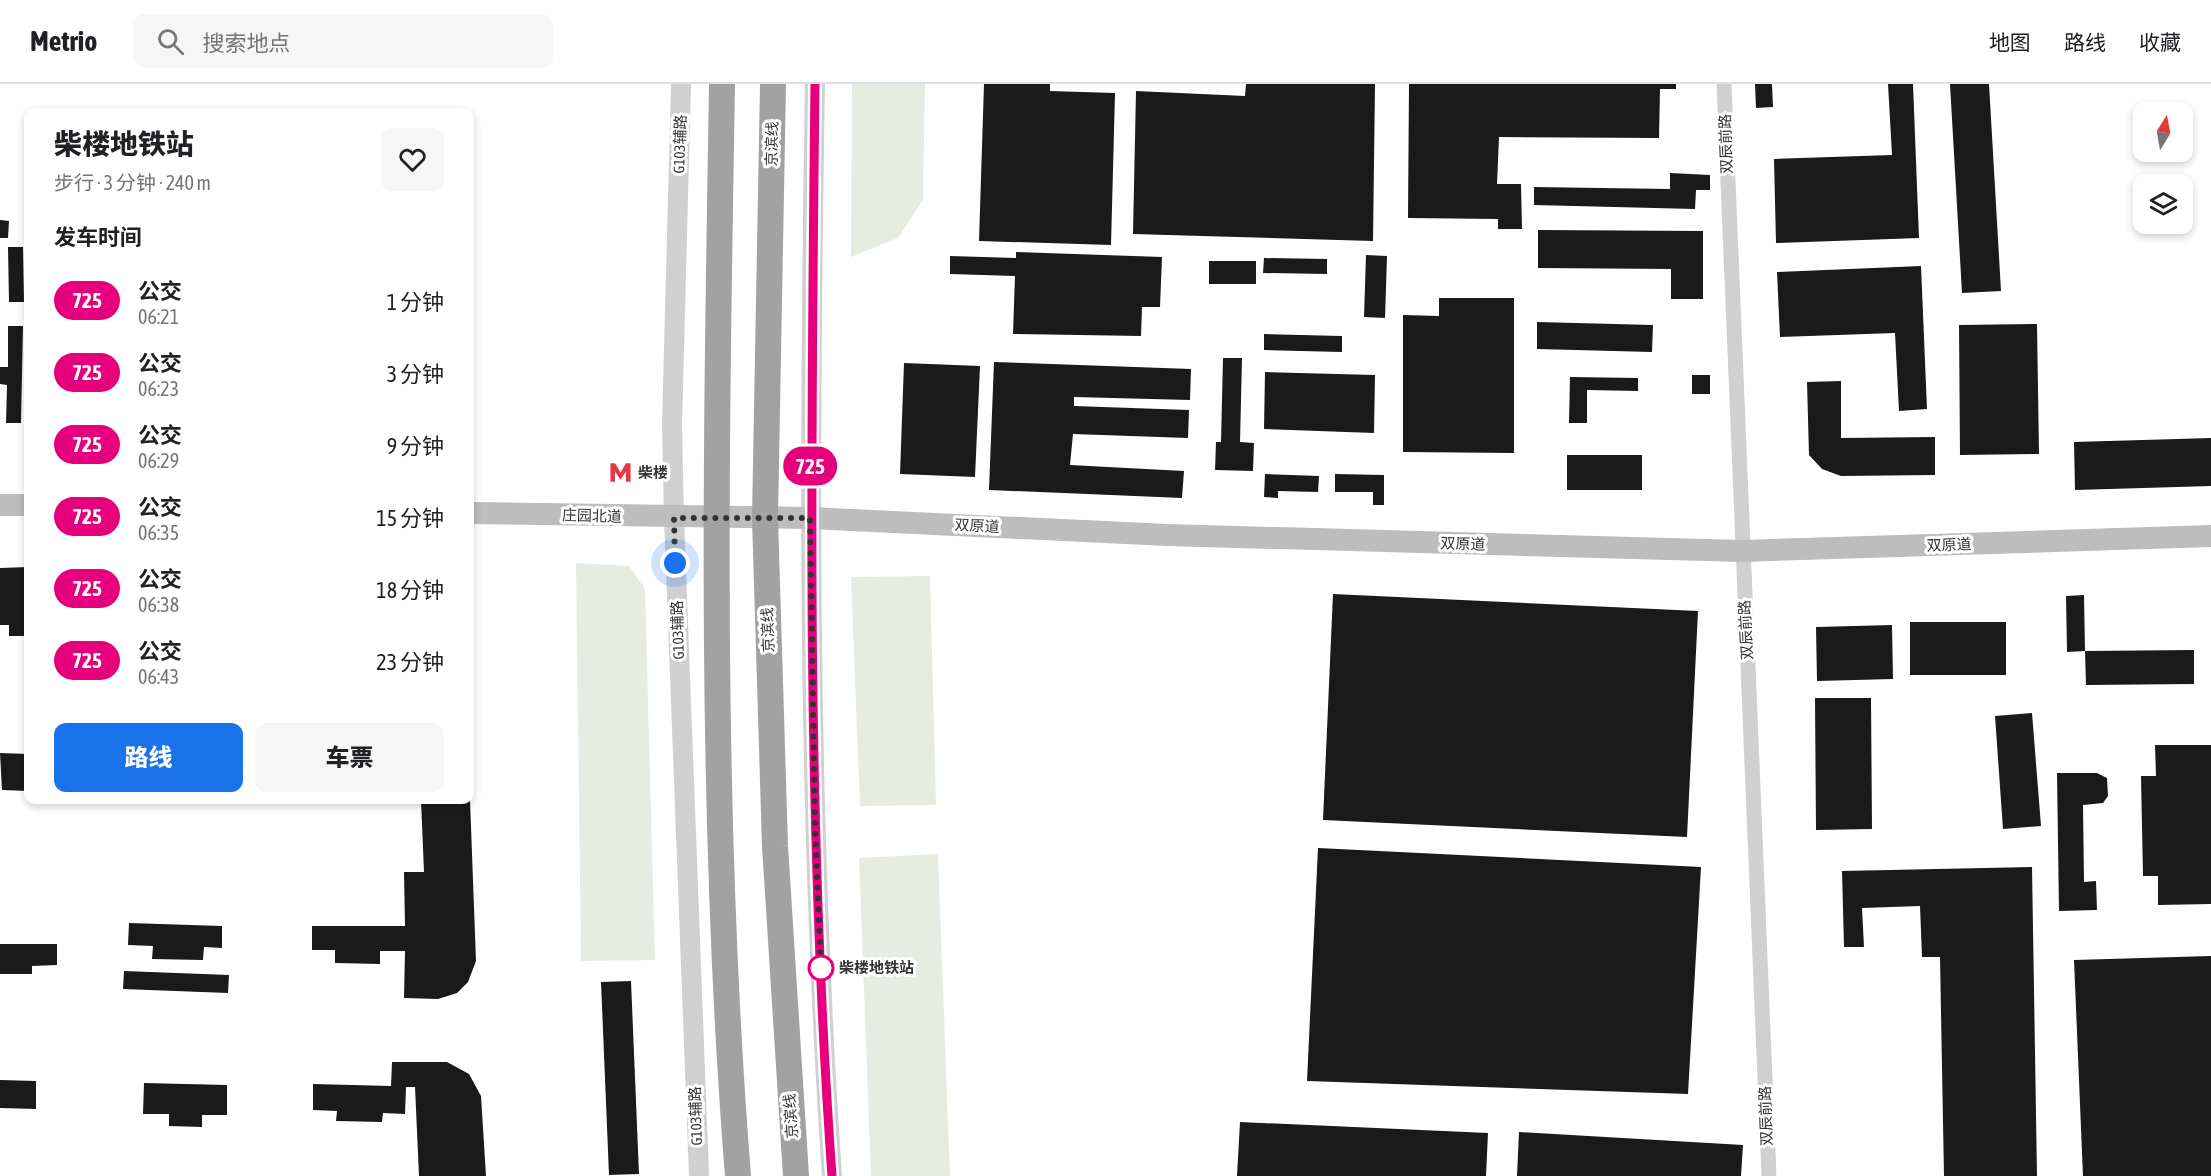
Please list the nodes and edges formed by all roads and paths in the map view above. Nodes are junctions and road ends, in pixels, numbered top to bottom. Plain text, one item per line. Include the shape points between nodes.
1 (681, 84) edge
2 (722, 84) edge
3 (773, 84) edge
4 (815, 84) edge
5 (1724, 84) edge
6 (0, 505) edge
7 (24, 505) edge
8 (474, 513) edge
9 (674, 518) junction
10 (715, 518) junction
11 (765, 518) junction
12 (810, 518) junction
13 (2211, 536) edge
14 (1742, 551) junction
15 (699, 1176) edge
16 (738, 1176) edge
17 (796, 1176) edge
18 (832, 1176) edge
19 (1768, 1176) edge

1 - 9 street, G103辅路 via 672,425
2 - 10 highway
3 - 11 highway, 京滨线
4 - 12 street
5 - 14 street, 双辰前路
6 - 7 main road
8 - 9 main road, 庄园北道
9 - 10 main road, 庄园北道
9 - 15 street, G103辅路
10 - 11 main road, 双原道
10 - 16 highway via 731,1081
11 - 12 main road, 双原道
11 - 17 highway, 京滨线 via 775,846
12 - 14 main road, 双原道 via 1167,536
12 - 18 street via 815,828
13 - 14 main road, 双原道
14 - 19 street, 双辰前路

